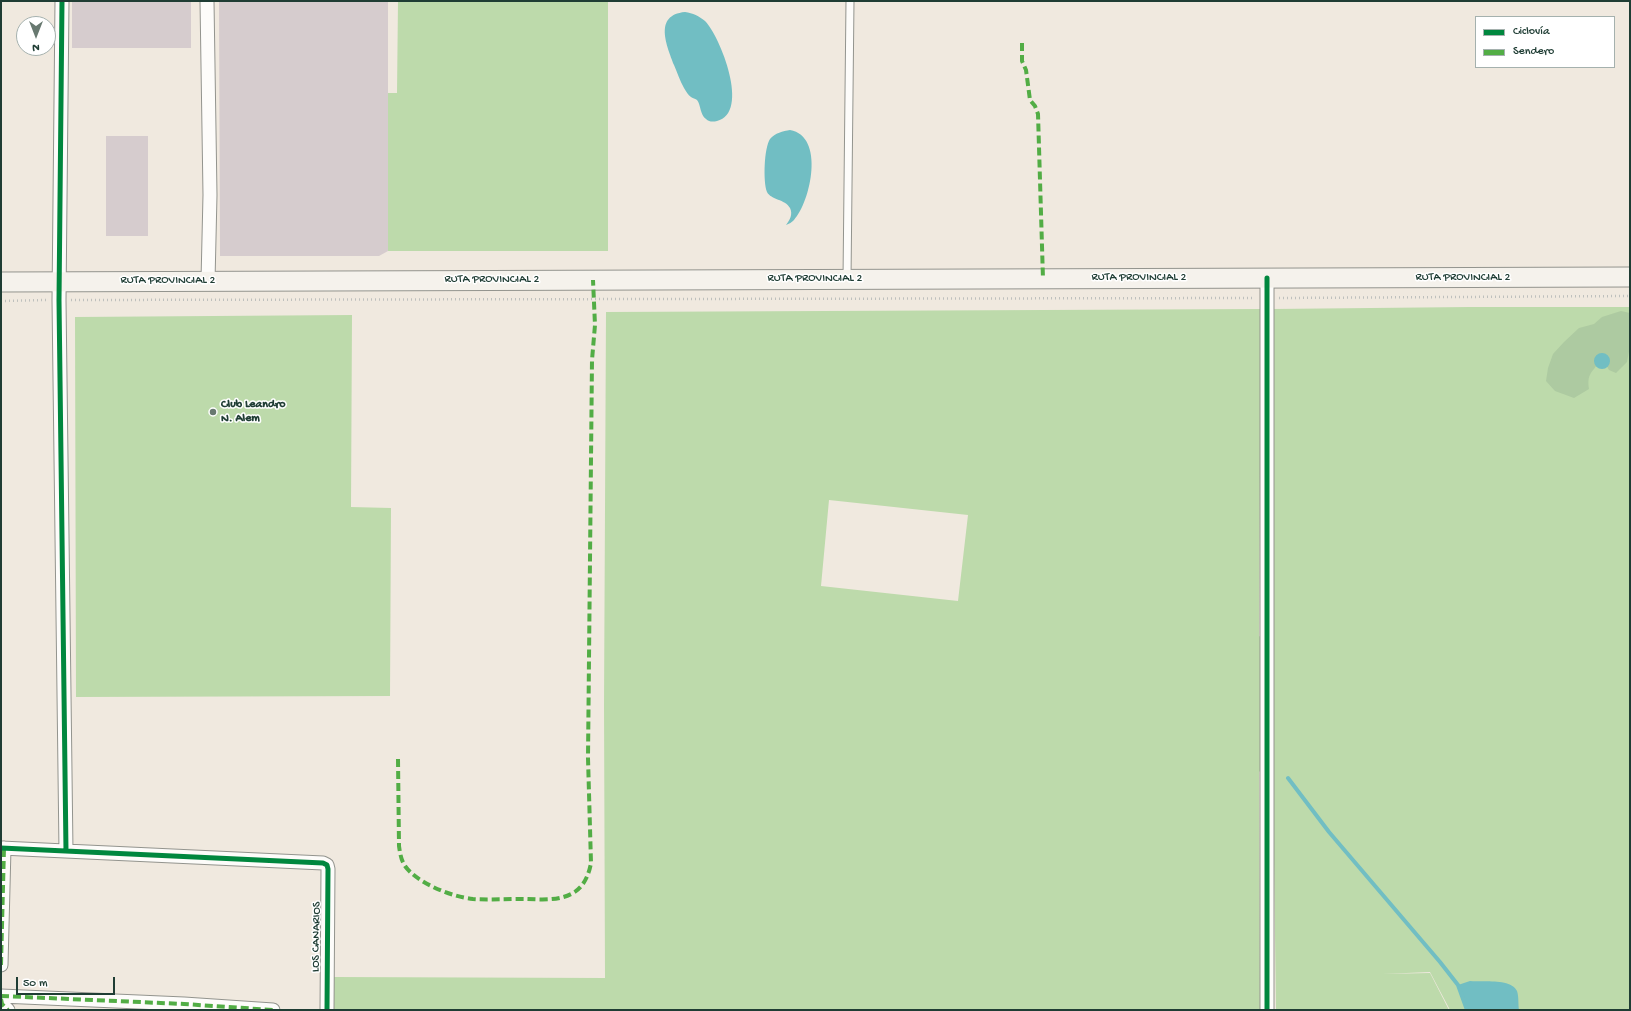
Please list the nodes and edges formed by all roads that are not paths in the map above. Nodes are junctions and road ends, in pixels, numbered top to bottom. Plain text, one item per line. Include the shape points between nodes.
1 (62, 1) edge
2 (207, 1) edge
3 (850, 1) edge
4 (1630, 277) edge
5 (1267, 278) junction
6 (847, 279) junction
7 (208, 281) junction
8 (1, 282) edge
9 (59, 282) junction
10 (3, 848) edge
11 (66, 851) junction
12 (1, 965) edge
13 (1, 996) edge
14 (1, 999) edge
15 (184, 1007) edge
16 (8, 1010) edge
17 (273, 1010) edge
18 (327, 1010) edge
19 (1267, 1010) edge

1 - 9 street
2 - 7 street via 210,195
3 - 6 lane
4 - 5 main road, RUTA PROVINCIAL 2
5 - 6 main road, RUTA PROVINCIAL 2
5 - 19 street
6 - 7 main road, RUTA PROVINCIAL 2
7 - 9 main road, RUTA PROVINCIAL 2
8 - 9 main road, RUTA PROVINCIAL 2
9 - 11 street
10 - 11 street
10 - 12 street
11 - 18 street, LOS CANARIOS via 327,865
13 - 15 street
14 - 16 street
15 - 17 street

